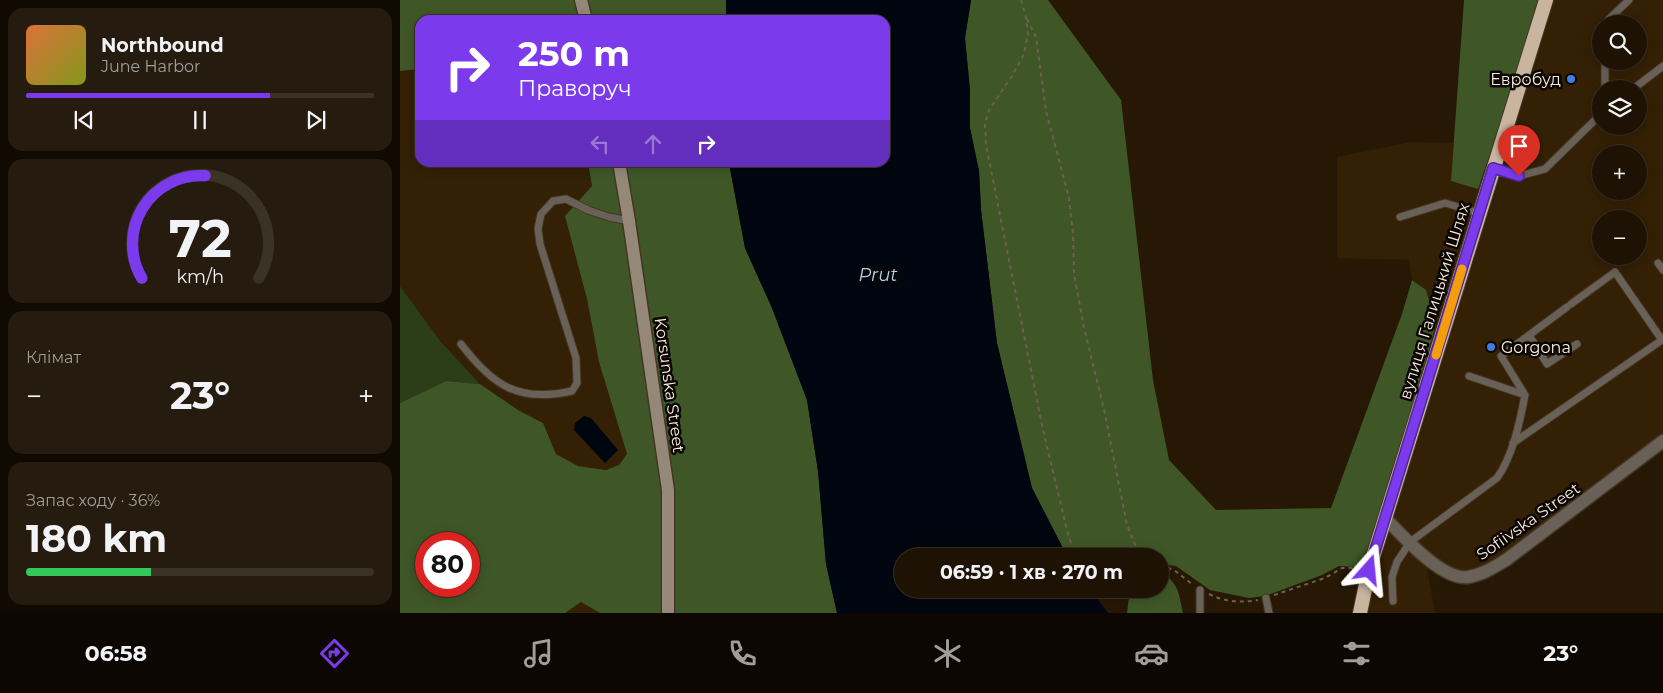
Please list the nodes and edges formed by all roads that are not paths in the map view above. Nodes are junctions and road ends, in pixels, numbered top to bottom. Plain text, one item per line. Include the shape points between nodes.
1 (582, 0) edge
2 (1546, 0) edge
3 (1629, 0) edge
4 (585, 15) edge
5 (1613, 15) edge
6 (1663, 66) edge
7 (1645, 80) edge
8 (1592, 123) edge
9 (619, 167) edge
10 (1493, 168) junction
11 (1479, 213) junction
12 (1400, 217) dead end
13 (629, 221) junction
14 (1658, 263) dead end
15 (1663, 270) edge
16 (1529, 335) junction
17 (461, 344) dead end
18 (1577, 344) dead end
19 (1469, 376) dead end
20 (1525, 395) junction
21 (1663, 441) edge
22 (1513, 443) junction
23 (1385, 518) junction
24 (1410, 542) junction
25 (1200, 590) road end
26 (1266, 598) road end
27 (1393, 601) dead end
28 (668, 613) edge
29 (1200, 613) edge
30 (1269, 613) edge
31 (1360, 613) edge

1 - 4 main road
2 - 10 highway, вулиця Галицький Шлях
3 - 5 lane
6 - 7 lane
8 - 10 lane via 1545,169 1519,176
9 - 13 main road, Korsunska Street
10 - 11 highway, вулиця Галицький Шлях
11 - 12 lane via 1446,203
11 - 23 highway, вулиця Галицький Шлях
13 - 17 lane via 608,217 566,199 553,202 541,214 540,244 576,358 576,383 572,391 539,396 512,389 491,378
13 - 28 main road, Korsunska Street via 668,490
14 - 15 lane
16 - 18 lane via 1547,364
16 - 20 lane via 1500,356
16 - 22 lane via 1615,272 1662,340
19 - 20 lane
20 - 22 lane
21 - 24 street, Sofiivska Street via 1506,560 1478,575 1465,578 1441,569
22 - 24 lane via 1497,478
23 - 24 street, Sofiivska Street
23 - 31 highway, вулиця Галицький Шлях
24 - 27 lane via 1392,577
25 - 29 lane
26 - 30 lane

